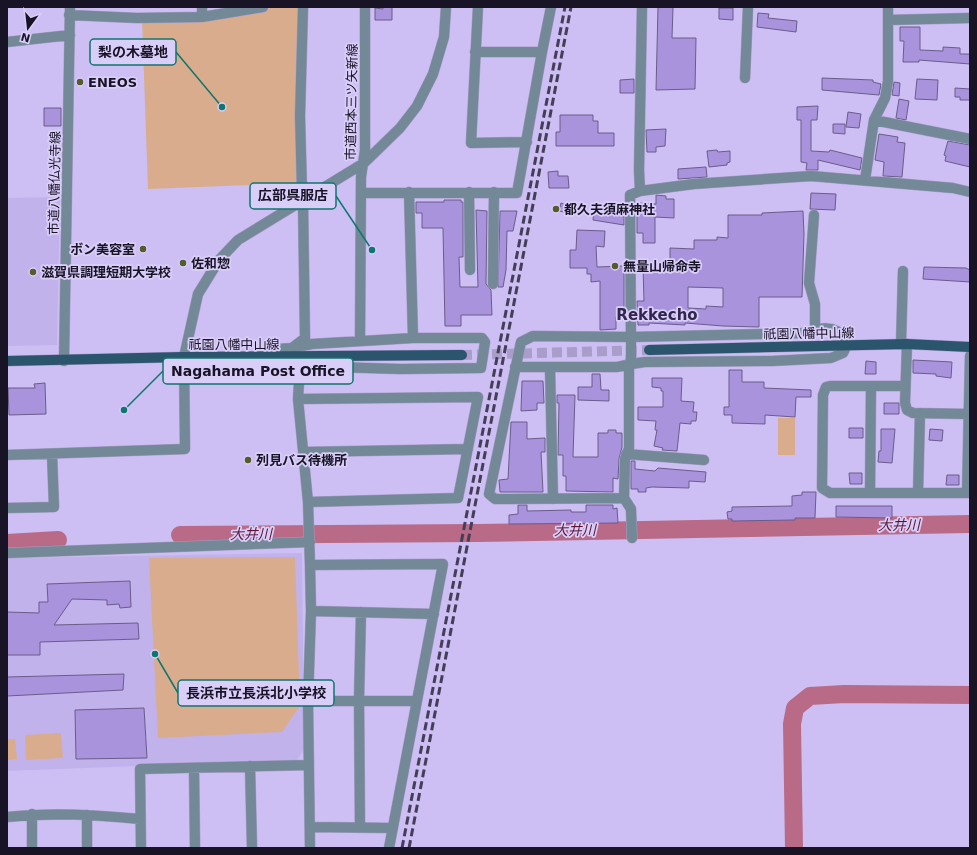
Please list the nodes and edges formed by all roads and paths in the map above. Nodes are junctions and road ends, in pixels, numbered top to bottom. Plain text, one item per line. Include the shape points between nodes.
1 (263, 7) edge
2 (304, 7) edge
3 (365, 7) edge
4 (446, 7) edge
5 (478, 7) edge
6 (551, 7) edge
7 (642, 7) edge
8 (748, 7) edge
9 (888, 7) edge
10 (70, 11) edge
11 (202, 12) edge
12 (970, 18) edge
13 (888, 20) junction
14 (70, 35) junction
15 (7, 42) edge
16 (475, 52) junction
17 (542, 52) junction
18 (745, 78) dead end
19 (874, 120) junction
20 (970, 139) edge
21 (526, 142) junction
22 (364, 163) junction
23 (865, 180) junction
24 (640, 191) junction
25 (409, 192) junction
26 (469, 192) junction
27 (494, 192) junction
28 (970, 192) edge
29 (361, 193) junction
30 (303, 196) junction
31 (814, 215) dead end
32 (470, 270) dead end
33 (902, 270) dead end
34 (494, 284) dead end
35 (815, 330) junction
36 (413, 338) junction
37 (360, 341) junction
38 (631, 341) junction
39 (904, 344) junction
40 (846, 346) junction
41 (970, 347) edge
42 (292, 348) junction
43 (649, 350) tunnel mouth
44 (462, 355) tunnel mouth
45 (970, 356) edge
46 (184, 357) junction
47 (274, 357) junction
48 (630, 360) junction
49 (7, 361) edge
50 (64, 361) junction
51 (300, 366) junction
52 (515, 367) junction
53 (550, 368) junction
54 (871, 386) junction
55 (905, 386) junction
56 (298, 399) junction
57 (920, 413) junction
58 (968, 414) junction
59 (468, 449) junction
60 (304, 452) junction
61 (52, 454) junction
62 (626, 454) junction
63 (7, 455) edge
64 (704, 460) dead end
65 (870, 493) junction
66 (918, 493) junction
67 (969, 493) edge
68 (624, 498) junction
69 (553, 499) junction
70 (308, 502) junction
71 (7, 508) edge
72 (632, 533) dead end
73 (309, 541) junction
74 (7, 553) edge
75 (310, 565) junction
76 (311, 612) junction
77 (361, 612) junction
78 (434, 614) junction
79 (359, 700) junction
80 (308, 701) junction
81 (417, 701) junction
82 (309, 765) junction
83 (250, 766) junction
84 (194, 768) junction
85 (32, 814) junction
86 (87, 815) junction
87 (7, 817) edge
88 (140, 819) junction
89 (310, 827) junction
90 (360, 828) junction
91 (393, 828) junction
92 (32, 848) edge
93 (87, 848) edge
94 (141, 848) edge
95 (195, 848) edge
96 (252, 848) edge
97 (310, 848) edge
98 (389, 848) edge

1 - 11 street
2 - 30 street via 300,116
3 - 22 street, 市道西本三ツ矢新線
4 - 22 street via 444,37 432,74 417,106 400,128
5 - 16 street
6 - 17 street
7 - 24 street
8 - 18 street
9 - 13 street
10 - 11 street via 137,18
10 - 14 street, 市道八幡仏光寺線
12 - 13 street
13 - 19 street via 888,81 885,98
14 - 15 street
14 - 50 street, 市道八幡仏光寺線
16 - 17 street
16 - 21 street via 471,143
17 - 21 street
19 - 20 street
19 - 23 street
21 - 27 street via 517,193
22 - 29 street, 市道西本三ツ矢新線
22 - 30 street
23 - 24 street via 811,176 694,184
23 - 28 street via 953,188
24 - 38 street via 630,195
25 - 26 street
25 - 29 street
25 - 36 street
26 - 27 street
26 - 32 street
27 - 34 street
29 - 37 street, 市道西本三ツ矢新線
30 - 42 street via 305,338
30 - 46 street via 238,240 219,260 198,294
31 - 35 street via 809,283 815,304
33 - 39 street
35 - 38 street via 807,333
35 - 40 street via 834,328 842,336
36 - 37 street
36 - 51 street via 482,338 485,342 481,368
37 - 42 street
38 - 48 street, bridge
38 - 52 street via 532,336 521,342
39 - 40 main road, 祇園八幡中山線
39 - 41 main road, 祇園八幡中山線
39 - 55 street
40 - 43 main road, 祇園八幡中山線
40 - 48 street via 843,353 831,358 772,361
42 - 47 street via 278,348
44 - 47 main road, 祇園八幡中山線
45 - 58 street
46 - 47 main road, 祇園八幡中山線
46 - 50 main road, 祇園八幡中山線
46 - 61 street via 184,449
47 - 51 street via 280,364
48 - 53 street via 617,367
48 - 62 street via 629,448
49 - 50 main road, 祇園八幡中山線
51 - 56 street
52 - 53 street
52 - 69 street via 489,494 495,499
53 - 69 street
54 - 55 street
54 - 65 street
54 - 65 street via 830,386 825,389 822,486 823,490 830,492
55 - 57 street via 906,409 910,413
56 - 59 street via 478,397
56 - 60 street
57 - 58 street
57 - 66 street
58 - 67 street
59 - 60 street
59 - 70 street via 458,498
60 - 70 street
61 - 63 street
61 - 71 street via 54,507
62 - 64 street
62 - 68 street
65 - 66 street
66 - 67 street
68 - 69 street
68 - 72 street via 631,509
70 - 73 street
73 - 74 street
73 - 75 street
75 - 76 street
75 - 78 street via 443,564
76 - 77 street
76 - 80 street
77 - 78 street
77 - 79 street
78 - 81 street
79 - 80 street
79 - 81 street
79 - 90 street
80 - 82 street
81 - 91 street
82 - 83 street
82 - 89 street
83 - 84 street
83 - 96 street
84 - 88 street via 140,769
84 - 95 street
85 - 86 street
85 - 87 street
85 - 92 street
86 - 88 street
86 - 93 street
88 - 94 street
89 - 90 street
89 - 97 street
90 - 91 street
91 - 98 street

